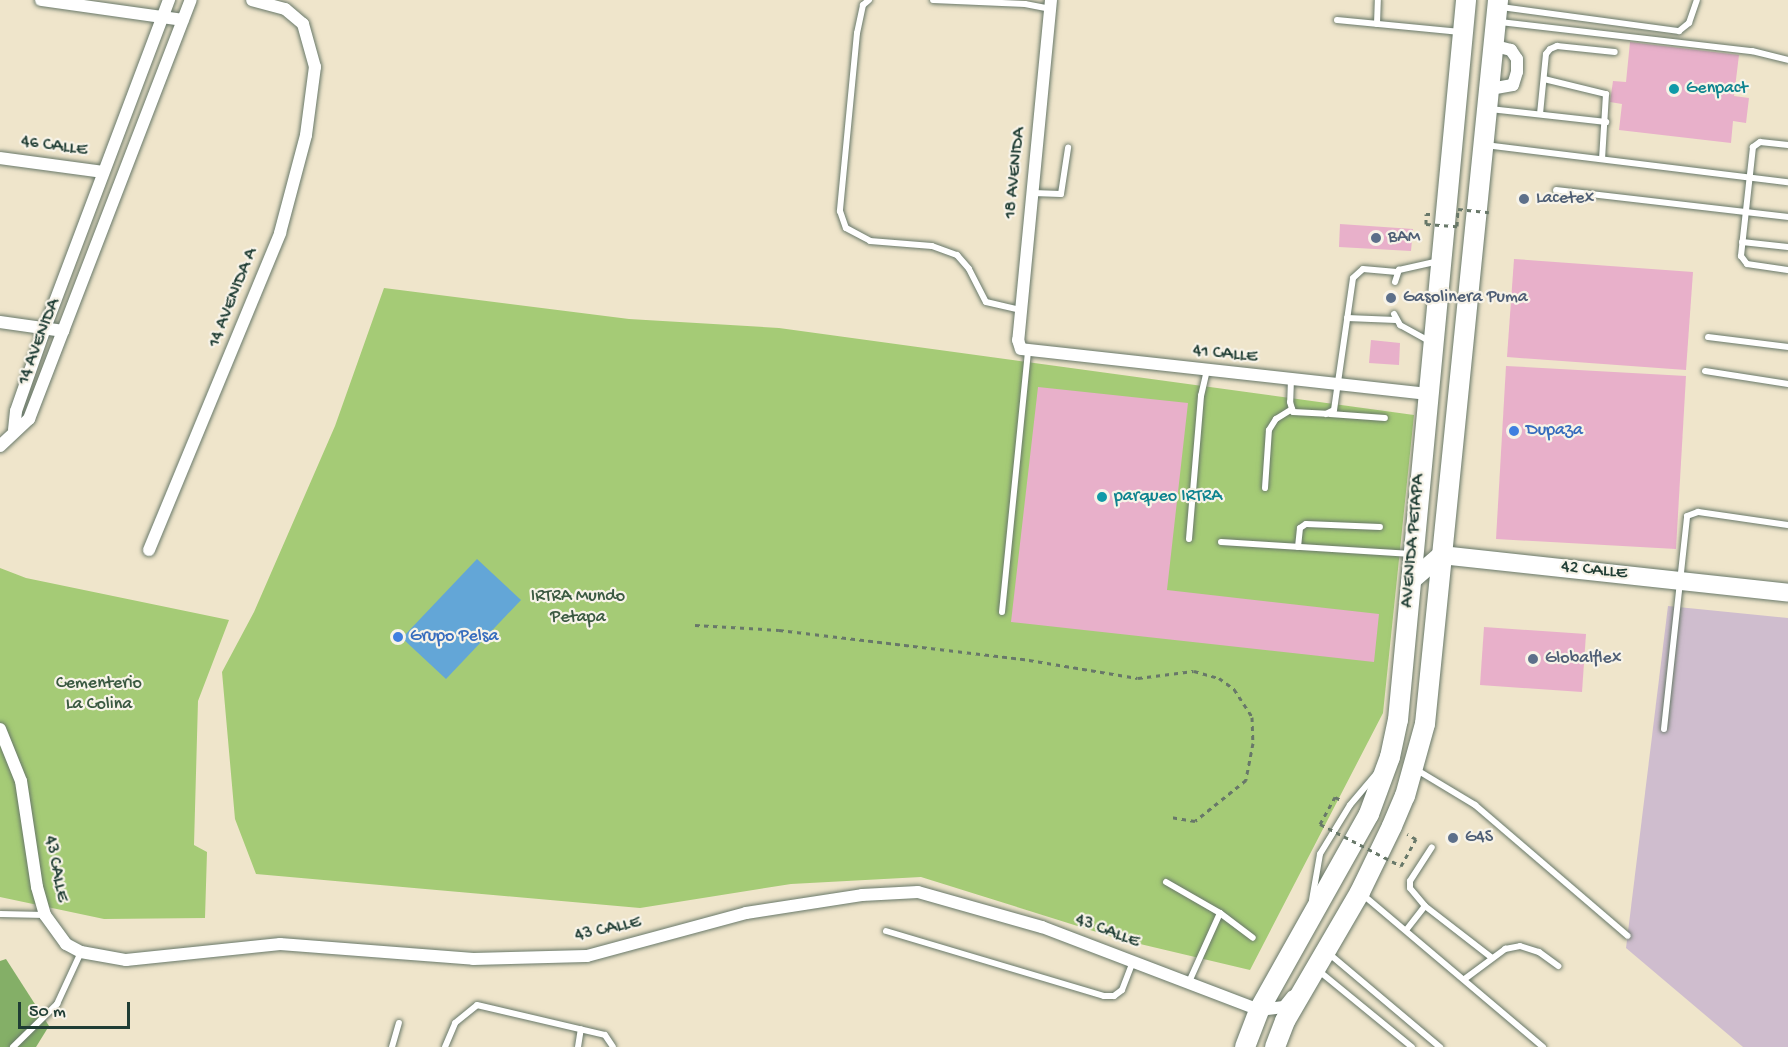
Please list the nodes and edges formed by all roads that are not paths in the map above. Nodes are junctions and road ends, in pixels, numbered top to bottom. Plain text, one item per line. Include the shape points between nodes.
1 (41, 0) edge
2 (169, 0) edge
3 (191, 0) edge
4 (252, 0) edge
5 (869, 0) edge
6 (933, 0) edge
7 (1378, 0) edge
8 (1466, 0) edge
9 (1696, 0) edge
10 (1051, 4) edge
11 (1497, 9) edge
12 (166, 16) junction
13 (183, 20) junction
14 (1337, 20) dead end
15 (1377, 24) junction
16 (1463, 33) junction
17 (1615, 52) dead end
18 (1788, 60) edge
19 (1544, 79) junction
20 (1489, 98) junction
21 (1540, 114) junction
22 (1606, 122) junction
23 (1484, 145) junction
24 (1788, 145) edge
25 (1068, 148) dead end
26 (0, 158) edge
27 (1602, 159) junction
28 (103, 172) junction
29 (1750, 177) junction
30 (1788, 182) edge
31 (1556, 190) dead end
32 (1032, 193) junction
33 (1746, 212) junction
34 (1788, 217) edge
35 (1742, 242) junction
36 (1788, 247) edge
37 (1440, 261) junction
38 (1788, 270) edge
39 (1397, 272) junction
40 (1395, 282) dead end
41 (1020, 310) junction
42 (1347, 318) junction
43 (0, 322) edge
44 (45, 328) junction
45 (63, 332) junction
46 (1708, 337) dead end
47 (1432, 342) junction
48 (1788, 347) edge
49 (1024, 351) junction
50 (1207, 371) junction
51 (1705, 371) dead end
52 (1291, 379) junction
53 (1338, 384) junction
54 (1788, 384) edge
55 (1427, 394) junction
56 (1292, 409) junction
57 (1330, 414) junction
58 (1385, 418) dead end
59 (14, 430) junction
60 (0, 446) edge
61 (1264, 489) dead end
62 (1788, 525) edge
63 (1380, 527) dead end
64 (1189, 539) dead end
65 (1221, 542) dead end
66 (1298, 547) junction
67 (149, 550) dead end
68 (1413, 554) junction
69 (1441, 555) junction
70 (1678, 580) junction
71 (1410, 582) junction
72 (1788, 593) edge
73 (1002, 612) dead end
74 (0, 729) edge
75 (1664, 729) dead end
76 (1413, 768) junction
77 (1432, 847) dead end
78 (1166, 882) dead end
79 (1360, 892) junction
80 (1425, 906) junction
81 (1220, 913) junction
82 (0, 914) edge
83 (45, 915) junction
84 (1407, 929) junction
85 (886, 931) dead end
86 (1628, 936) dead end
87 (1253, 938) dead end
88 (81, 952) junction
89 (1327, 952) junction
90 (1491, 957) junction
91 (1133, 962) junction
92 (1558, 966) dead end
93 (1314, 971) junction
94 (1466, 978) junction
95 (1189, 982) junction
96 (1259, 1010) junction
97 (399, 1023) dead end
98 (582, 1029) junction
99 (13, 1047) edge
100 (392, 1047) edge
101 (445, 1047) edge
102 (578, 1047) edge
103 (613, 1047) edge
104 (1245, 1047) edge
105 (1275, 1047) edge
106 (1412, 1047) edge
107 (1440, 1047) edge
108 (1544, 1047) edge

1 - 12 street
2 - 12 street, 14 AVENIDA
3 - 13 street, 14 AVENIDA
4 - 67 street, 14 AVENIDA A via 285,9 295,16 313,50 314,83 306,135 280,233
5 - 41 lane via 863,5 857,33 840,212 846,228 870,241 932,246 957,255 986,302
6 - 10 lane
7 - 15 lane
8 - 16 main road, AVENIDA PETAPA
9 - 11 lane via 1689,23 1679,31
10 - 32 street, 18 AVENIDA
11 - 18 lane
11 - 20 main road, AVENIDA PETAPA
12 - 13 street
12 - 28 street, 14 AVENIDA
13 - 45 street, 14 AVENIDA
14 - 15 lane
15 - 16 lane
16 - 37 main road, AVENIDA PETAPA
17 - 19 lane via 1557,46 1546,54
19 - 21 lane
19 - 22 lane via 1606,94
20 - 21 lane
20 - 23 main road, AVENIDA PETAPA
21 - 22 lane
22 - 27 lane
23 - 27 lane
23 - 69 main road, AVENIDA PETAPA
24 - 29 lane via 1756,143
25 - 32 lane via 1061,194
26 - 28 street, 46 CALLE
27 - 29 lane
28 - 44 street, 14 AVENIDA
29 - 30 lane
29 - 33 lane
31 - 33 lane
32 - 41 street, 18 AVENIDA
33 - 34 lane
33 - 35 lane
35 - 36 lane
35 - 38 lane via 1741,256 1747,264
37 - 39 lane
37 - 47 main road, AVENIDA PETAPA
39 - 40 lane
39 - 42 lane via 1357,272
41 - 49 street, 18 AVENIDA via 1018,340
42 - 47 lane via 1395,317
42 - 53 lane
43 - 44 street
44 - 45 street
44 - 59 street, 14 AVENIDA via 16,411
45 - 59 street, 14 AVENIDA via 29,419
46 - 48 lane
47 - 55 main road, AVENIDA PETAPA
49 - 50 street, 41 CALLE
49 - 73 lane
50 - 52 street, 41 CALLE
50 - 64 lane via 1201,396
51 - 54 lane
52 - 53 street, 41 CALLE
52 - 56 lane
53 - 55 street, 41 CALLE
53 - 57 lane via 1336,406
55 - 68 main road, AVENIDA PETAPA
56 - 57 lane
56 - 61 lane via 1276,419 1269,430
57 - 58 lane
59 - 60 street
62 - 70 lane via 1689,513
63 - 66 lane via 1306,524 1300,528
65 - 66 lane
66 - 68 lane
68 - 71 main road, AVENIDA PETAPA
69 - 70 street, 42 CALLE
69 - 71 street
69 - 76 main road, AVENIDA PETAPA via 1425,724
70 - 72 street, 42 CALLE
70 - 75 lane
71 - 96 main road, AVENIDA PETAPA via 1398,720 1390,757 1369,814
74 - 83 street, 43 CALLE via 21,781
76 - 79 main road, AVENIDA PETAPA via 1396,816
76 - 86 lane via 1475,805
77 - 80 lane via 1409,885
78 - 81 lane
79 - 84 lane
79 - 89 main road, AVENIDA PETAPA
80 - 84 lane
80 - 90 lane
81 - 87 lane
81 - 95 lane
82 - 83 lane
83 - 88 street, 43 CALLE via 66,945
84 - 94 lane
85 - 91 lane via 1104,996 1114,996 1122,990
88 - 91 street, 43 CALLE via 126,960 280,945 473,959 587,956 746,913 862,895 918,892 1042,927
88 - 99 lane via 57,1004
89 - 93 main road, AVENIDA PETAPA
89 - 107 lane
90 - 92 lane via 1520,946 1539,952
90 - 94 lane
91 - 95 street, 43 CALLE
93 - 96 street via 1284,1007
93 - 105 main road, AVENIDA PETAPA
93 - 106 lane
94 - 108 lane
95 - 96 street, 43 CALLE
96 - 104 main road, AVENIDA PETAPA
97 - 100 lane
98 - 101 lane via 477,1005 455,1023
98 - 102 lane
98 - 103 lane via 605,1035

